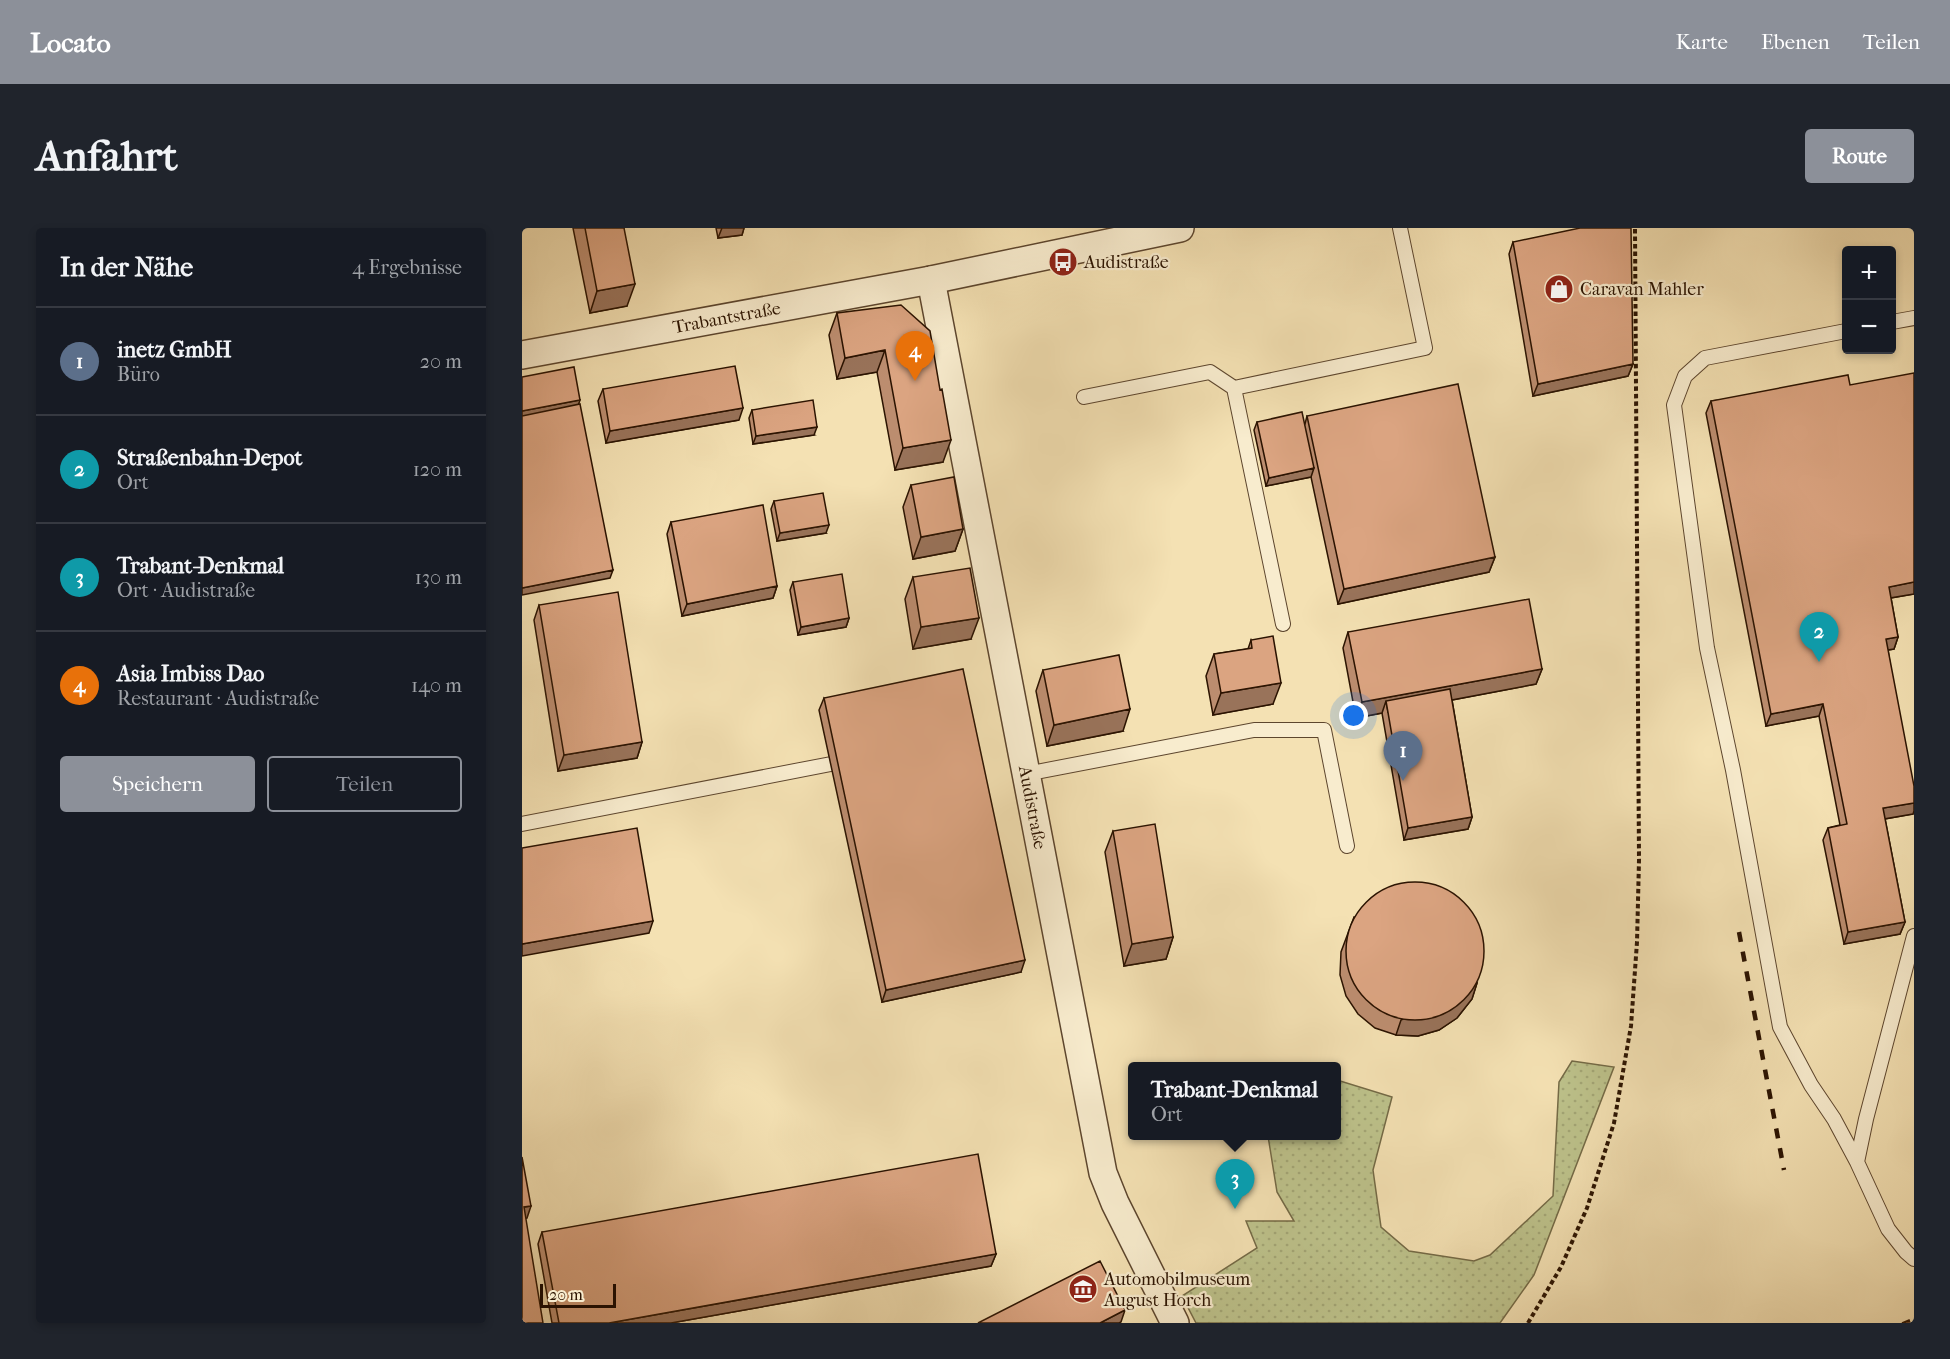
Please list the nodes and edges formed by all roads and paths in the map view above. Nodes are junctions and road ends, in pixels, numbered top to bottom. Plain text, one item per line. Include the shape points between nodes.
1 (1180, 228) edge
2 (1400, 228) edge
3 (1635, 228) edge
4 (931, 280) junction
5 (1914, 318) edge
6 (1896, 321) edge
7 (1842, 332) edge
8 (522, 355) edge
9 (1234, 388) junction
10 (1084, 397) dead end
11 (1283, 624) dead end
12 (831, 764) dead end
13 (1026, 774) junction
14 (522, 824) edge
15 (1347, 846) dead end
16 (1914, 936) edge
17 (1857, 1162) junction
18 (1914, 1259) edge
19 (1175, 1323) edge
20 (1528, 1323) edge

1 - 4 street, Trabantstraße
2 - 9 lane via 1425,348
3 - 20 path via 1639,860 1631,1026 1614,1122 1587,1208 1561,1267
4 - 8 street, Trabantstraße
4 - 13 street, Audistraße
5 - 6 lane
7 - 17 lane via 1705,358 1685,376 1674,405 1707,648 1780,1027
9 - 10 lane via 1210,372
9 - 11 lane
12 - 14 lane
13 - 15 lane via 1254,730 1324,730
13 - 19 street, Audistraße via 1103,1173
16 - 17 lane
17 - 18 lane via 1888,1229

